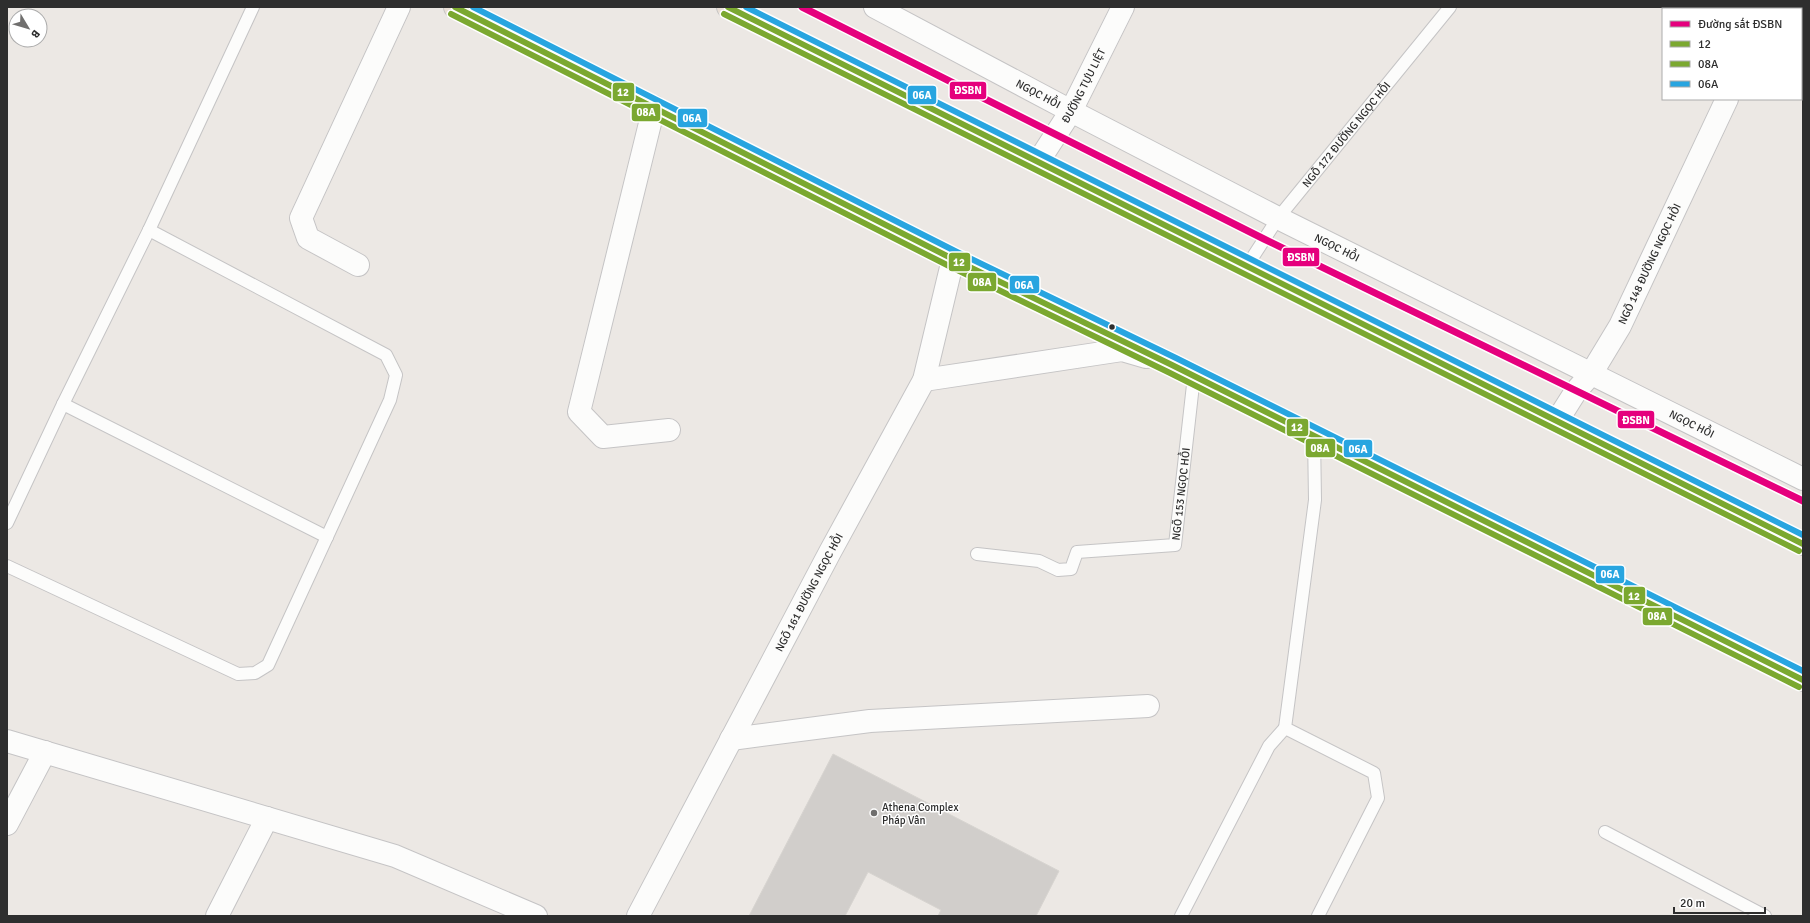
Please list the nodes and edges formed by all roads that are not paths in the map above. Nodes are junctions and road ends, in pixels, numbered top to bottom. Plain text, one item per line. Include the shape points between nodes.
1 (253, 7) edge
2 (399, 7) edge
3 (455, 7) edge
4 (728, 7) edge
5 (876, 7) edge
6 (1123, 7) edge
7 (1450, 7) edge
8 (1727, 100) edge
9 (654, 107) junction
10 (1071, 111) junction
11 (1038, 162) junction
12 (1278, 218) junction
13 (149, 230) junction
14 (953, 259) junction
15 (358, 265) dead end
16 (1247, 266) junction
17 (1172, 365) junction
18 (1591, 374) junction
19 (1194, 376) junction
20 (924, 380) junction
21 (63, 404) junction
22 (1557, 421) junction
23 (670, 430) dead end
24 (1314, 436) junction
25 (1803, 479) edge
26 (7, 523) edge
27 (327, 537) junction
28 (1803, 544) edge
29 (977, 554) dead end
30 (7, 566) edge
31 (1803, 680) edge
32 (1148, 706) dead end
33 (1285, 728) junction
34 (731, 739) junction
35 (7, 741) edge
36 (45, 752) junction
37 (267, 818) junction
38 (7, 824) edge
39 (1604, 832) dead end
40 (217, 916) edge
41 (536, 916) edge
42 (638, 916) edge
43 (1181, 916) edge
44 (1318, 916) edge
45 (1765, 916) edge

1 - 13 lane
2 - 15 street via 301,218 308,238
3 - 9 highway
4 - 11 highway
5 - 10 street, NGỌC HỒI
6 - 10 street, ĐƯỜNG TỰU LIỆT
7 - 12 lane, NGÕ 172 ĐƯỜNG NGỌC HỒI
8 - 18 street, NGÕ 148 ĐƯỜNG NGỌC HỒI via 1620,326
9 - 14 highway
9 - 23 street via 579,412 603,438
10 - 11 street, ĐƯỜNG TỰU LIỆT
10 - 12 street, NGỌC HỒI
11 - 16 highway
12 - 16 lane, NGÕ 172 ĐƯỜNG NGỌC HỒI
12 - 18 street, NGỌC HỒI
13 - 21 lane
13 - 27 lane via 386,355 396,375 390,400
14 - 17 highway
14 - 20 street, NGÕ 161 ĐƯỜNG NGỌC HỒI
16 - 22 highway
17 - 19 highway
17 - 20 street via 1122,350
18 - 22 street, NGÕ 148 ĐƯỜNG NGỌC HỒI via 1576,391
18 - 25 street, NGỌC HỒI
19 - 24 highway
19 - 29 lane, NGÕ 153 NGỌC HỒI via 1175,546 1077,552 1071,569 1058,570 1039,561
20 - 34 street, NGÕ 161 ĐƯỜNG NGỌC HỒI
21 - 26 lane
21 - 27 lane
22 - 28 highway
24 - 31 highway
24 - 33 lane via 1316,500
27 - 30 lane via 268,665 255,674 238,674
32 - 34 street via 870,721
33 - 43 lane via 1269,746
33 - 44 lane via 1374,773 1378,798
34 - 42 street, NGÕ 161 ĐƯỜNG NGỌC HỒI
35 - 36 street
36 - 37 street
36 - 38 street
37 - 40 street
37 - 41 street via 395,856
39 - 45 lane

